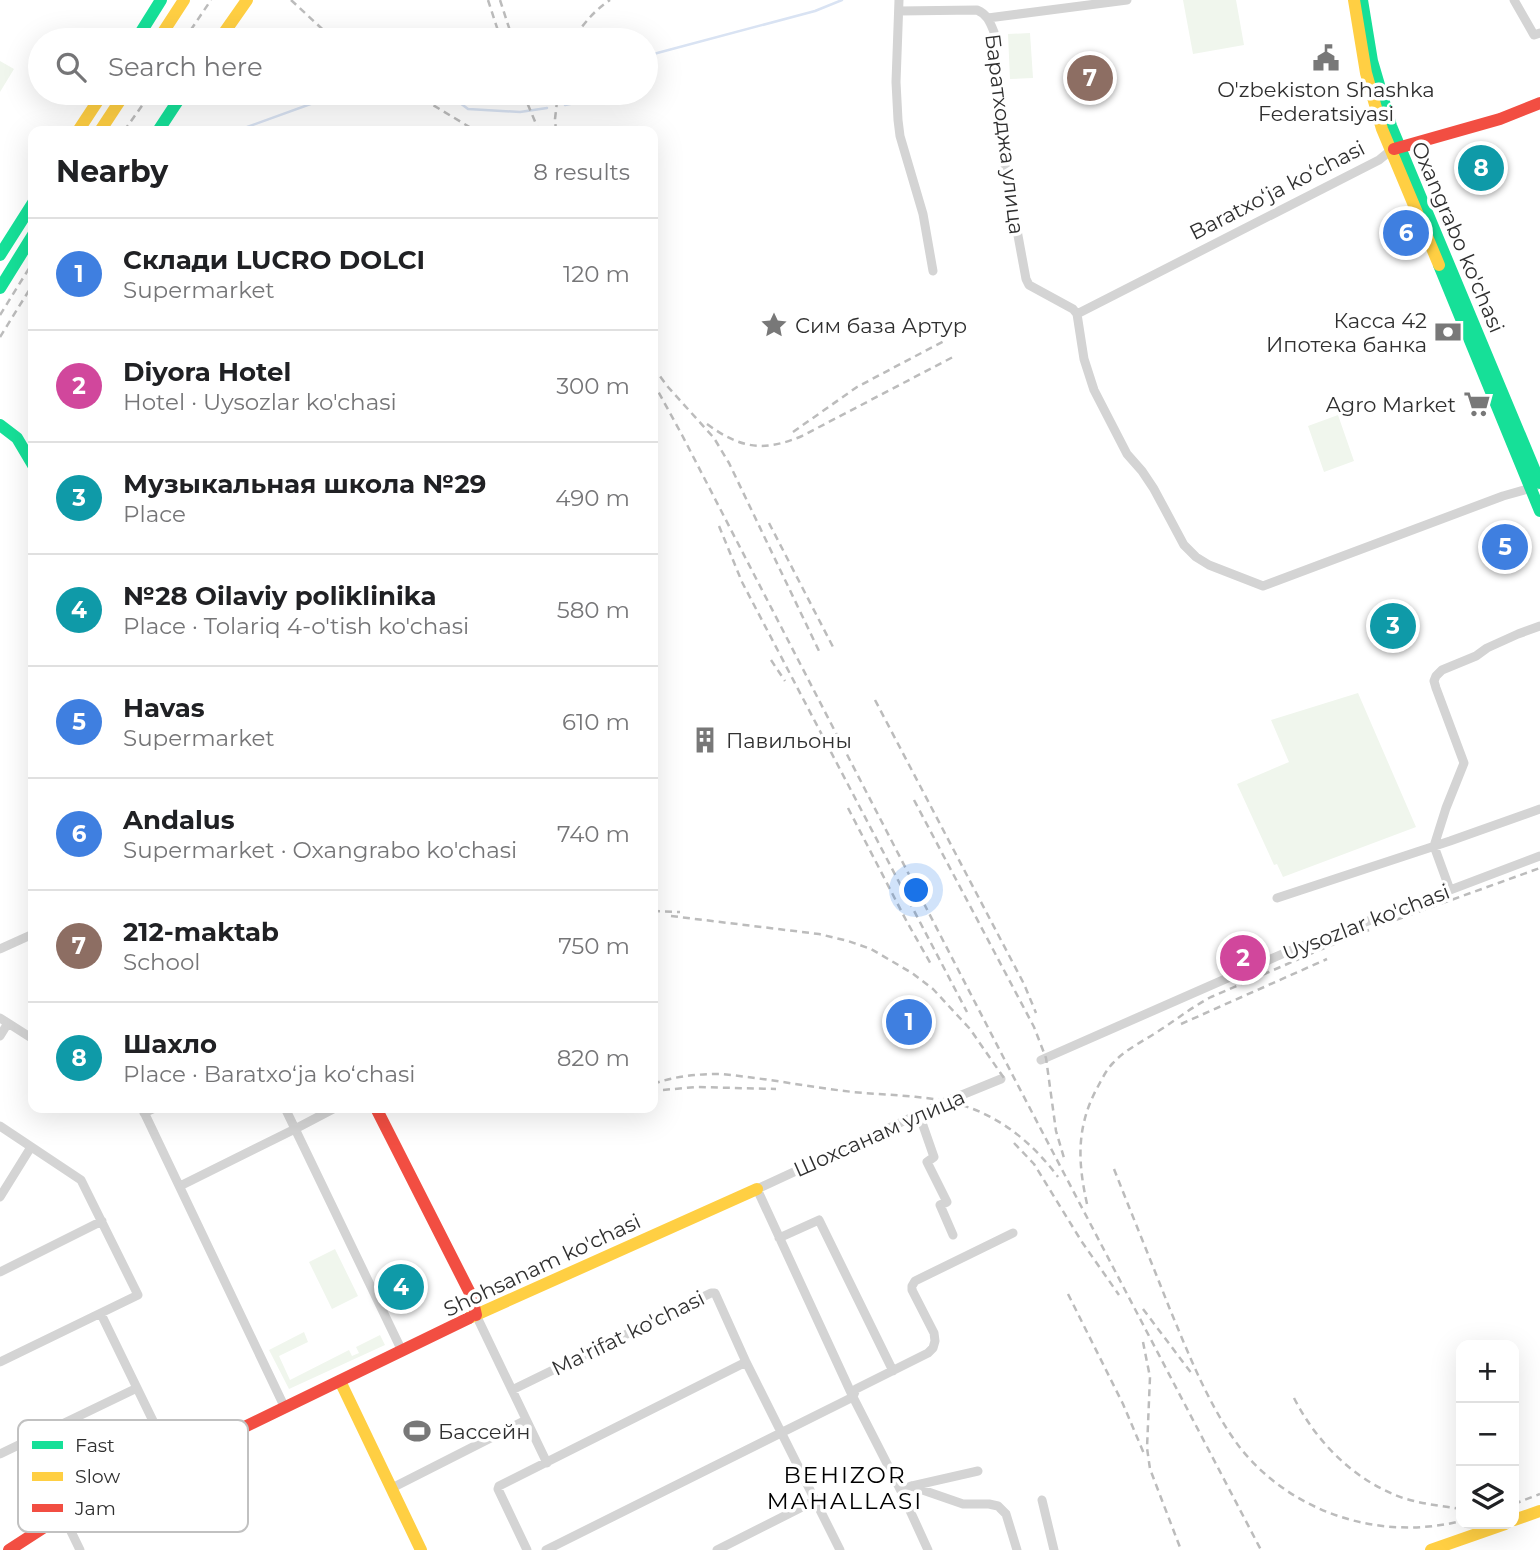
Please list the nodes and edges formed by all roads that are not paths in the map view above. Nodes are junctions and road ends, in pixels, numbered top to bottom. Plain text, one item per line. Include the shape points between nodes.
1 (161, 0) edge
2 (184, 0) edge
3 (247, 0) edge
4 (900, 0) edge
5 (1127, 0) edge
6 (1353, 0) edge
7 (1362, 0) edge
8 (1514, 0) edge
9 (899, 11) junction
10 (988, 18) junction
11 (144, 28) edge
12 (166, 28) edge
13 (227, 28) edge
14 (1537, 34) edge
15 (1540, 103) edge
16 (95, 105) edge
17 (117, 105) edge
18 (175, 105) edge
19 (81, 126) edge
20 (103, 126) edge
21 (161, 126) edge
22 (1394, 149) junction
23 (28, 211) edge
24 (28, 243) edge
25 (0, 255) edge
26 (933, 271) dead end
27 (0, 288) edge
28 (1077, 314) junction
29 (0, 425) edge
30 (28, 456) edge
31 (1537, 485) edge
32 (1540, 510) edge
33 (1540, 626) edge
34 (1540, 809) edge
35 (1434, 846) junction
36 (1540, 856) edge
37 (1450, 890) junction
38 (1277, 898) dead end
39 (28, 936) edge
40 (0, 949) edge
41 (4, 1021) edge
42 (28, 1036) edge
43 (0, 1037) edge
44 (1041, 1060) dead end
45 (1001, 1079) dead end
46 (143, 1113) edge
47 (287, 1113) edge
48 (325, 1113) edge
49 (379, 1113) edge
50 (919, 1114) junction
51 (0, 1126) edge
52 (295, 1129) junction
53 (32, 1147) junction
54 (180, 1186) junction
55 (757, 1189) junction
56 (0, 1196) edge
57 (102, 1221) junction
58 (1013, 1233) dead end
59 (953, 1235) dead end
60 (779, 1238) junction
61 (0, 1272) edge
62 (101, 1314) junction
63 (476, 1315) junction
64 (402, 1351) junction
65 (0, 1362) edge
66 (746, 1362) junction
67 (893, 1371) junction
68 (340, 1381) junction
69 (137, 1388) junction
70 (512, 1390) junction
71 (853, 1397) junction
72 (285, 1408) junction
73 (71, 1420) edge
74 (153, 1420) edge
75 (526, 1420) junction
76 (248, 1426) edge
77 (780, 1432) junction
78 (18, 1445) edge
79 (0, 1454) edge
80 (547, 1463) junction
81 (978, 1471) dead end
82 (911, 1486) junction
83 (392, 1488) junction
84 (901, 1491) junction
85 (1042, 1500) dead end
86 (814, 1501) junction
87 (1540, 1511) edge
88 (1519, 1519) edge
89 (1491, 1529) edge
90 (37, 1532) edge
91 (71, 1532) edge
92 (9, 1550) edge
93 (80, 1550) edge
94 (421, 1550) edge
95 (527, 1550) edge
96 (546, 1550) edge
97 (717, 1550) edge
98 (840, 1550) edge
99 (928, 1550) edge
100 (1017, 1550) edge
101 (1054, 1550) edge
102 (1431, 1550) edge

1 - 11 main road
2 - 12 main road
3 - 13 main road
4 - 9 street
5 - 10 street
6 - 22 main road, Oxangrabo ko'chasi via 1368,83
7 - 22 main road, Oxangrabo ko'chasi
8 - 14 street
9 - 10 street, Баратходжа улица via 977,10
9 - 26 street via 896,82 900,136 923,214
10 - 28 street, Баратходжа улица via 994,32 1005,165 1026,279
15 - 22 main road, Baratxoʻja koʻchasi via 1498,121
16 - 19 main road
17 - 20 main road
18 - 21 main road
22 - 28 street, Baratxoʻja koʻchasi via 1373,164
22 - 31 main road, Oxangrabo ko'chasi
23 - 25 main road
24 - 27 main road
28 - 31 street via 1094,390 1127,454 1154,489 1184,545 1209,565 1264,586
29 - 30 main road via 18,438
31 - 32 main road, Oxangrabo ko'chasi
33 - 35 street via 1486,648 1436,676 1436,688 1464,763
34 - 35 street
35 - 37 street
35 - 38 street
36 - 37 street, Uysozlar ko'chasi
37 - 44 street, Uysozlar ko'chasi via 1289,951
39 - 40 street
41 - 42 street
41 - 43 street
45 - 50 street, Шохсанам улица
46 - 54 street
47 - 52 street
48 - 52 street
49 - 63 main road via 472,1297
50 - 55 street, Шохсанам улица
50 - 59 street via 934,1157 927,1162 947,1202 940,1205
51 - 53 street
52 - 54 street
52 - 64 street
53 - 56 street
53 - 57 street via 80,1178
54 - 72 street
55 - 60 street
55 - 63 main road, Shohsanam ko'chasi
57 - 61 street
57 - 62 street via 138,1295
58 - 67 street via 915,1281 912,1290 934,1333 934,1344 928,1353
60 - 67 street via 819,1220
60 - 71 street
62 - 65 street
62 - 69 street
63 - 64 main road, Shohsanam ko'chasi
63 - 70 street
64 - 68 main road, Shohsanam ko'chasi
66 - 70 street, Ma'rifat ko'chasi via 713,1293
66 - 77 street, Ma'rifat ko'chasi
66 - 80 street
67 - 71 street via 856,1389
68 - 72 main road, Shohsanam ko'chasi
68 - 83 main road
69 - 73 street
69 - 74 street
70 - 75 street
71 - 77 street
71 - 84 street
72 - 76 main road, Shohsanam ko'chasi
75 - 80 street
75 - 83 street
77 - 86 street, Ma'rifat ko'chasi
77 - 96 street
78 - 79 street
80 - 95 street via 498,1487
81 - 82 street
82 - 84 street
82 - 100 street via 963,1504 998,1506 1006,1514
83 - 94 main road
84 - 99 street
85 - 101 street
86 - 97 street
86 - 98 street, Ma'rifat ko'chasi
87 - 88 main road
89 - 102 main road
90 - 92 main road, Shohsanam ko'chasi
91 - 93 street

